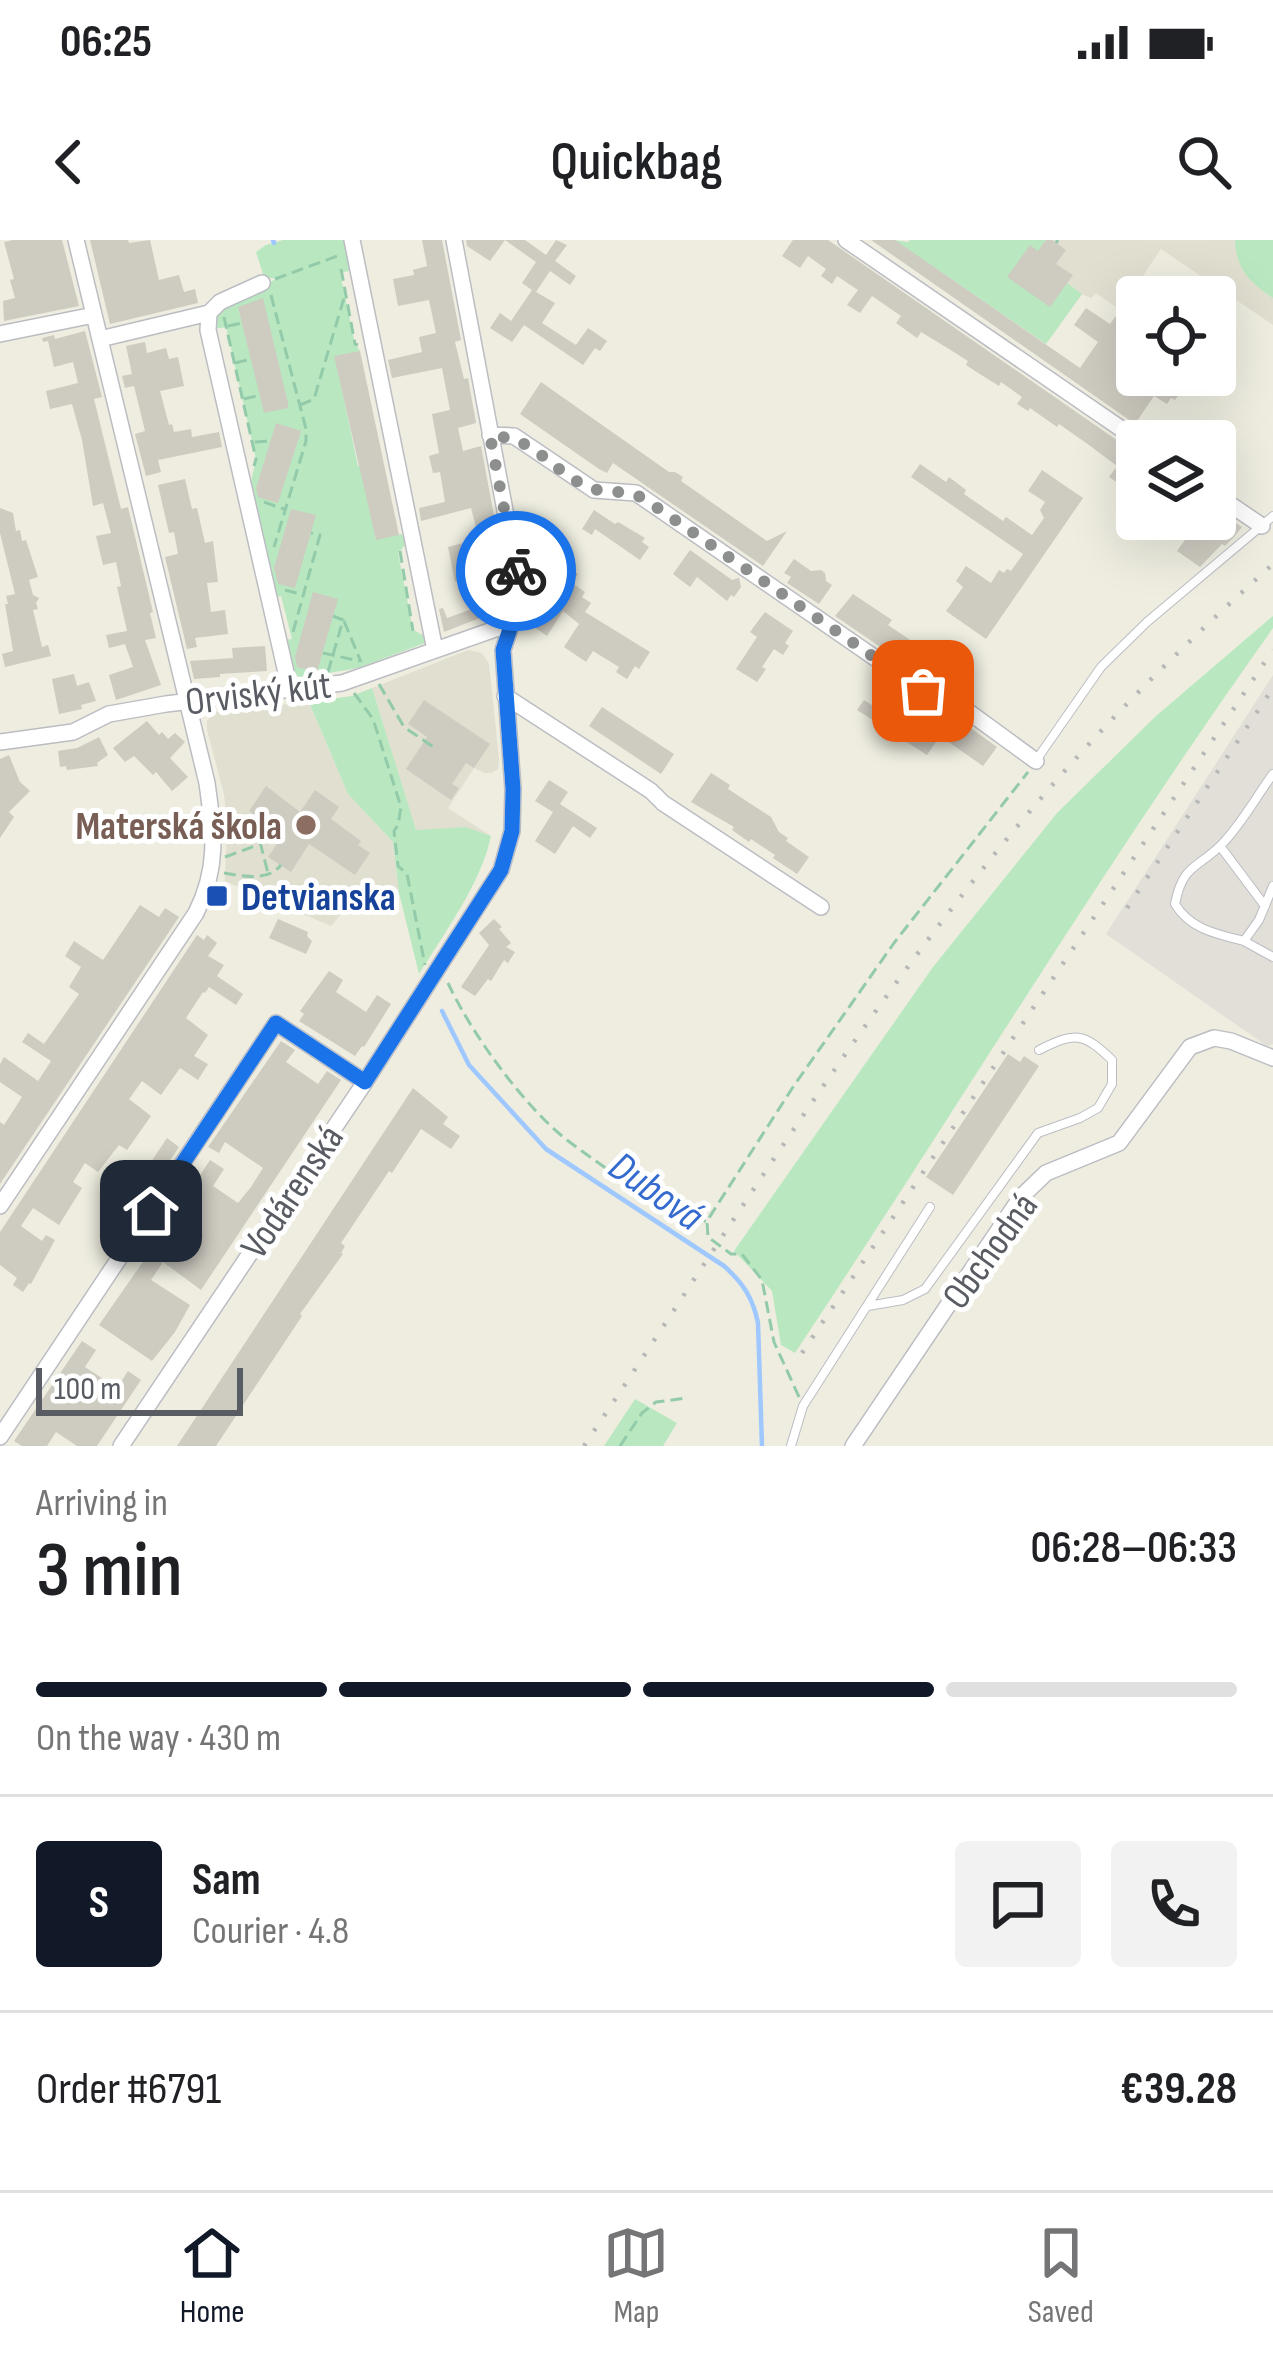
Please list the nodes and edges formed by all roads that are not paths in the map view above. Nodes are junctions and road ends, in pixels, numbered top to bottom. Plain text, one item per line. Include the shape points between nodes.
1 (76, 240) edge
2 (454, 240) edge
3 (846, 240) edge
4 (352, 245) edge
5 (265, 282) road end
6 (215, 307) junction
7 (94, 315) junction
8 (0, 334) edge
9 (100, 339) junction
10 (1116, 426) edge
11 (490, 436) junction
12 (1236, 505) edge
13 (1268, 521) edge
14 (512, 623) junction
15 (435, 650) junction
16 (290, 690) junction
17 (505, 697) junction
18 (188, 700) junction
19 (0, 742) edge
20 (1036, 761) joint
21 (1273, 774) edge
22 (1220, 845) junction
23 (1273, 886) edge
24 (1265, 906) junction
25 (821, 907) dead end
26 (1244, 941) junction
27 (1273, 957) edge
28 (1040, 1049) dead end
29 (1273, 1058) edge
30 (365, 1082) junction
31 (0, 1206) edge
32 (930, 1207) dead end
33 (868, 1306) junction
34 (1, 1442) edge
35 (121, 1446) edge
36 (791, 1446) edge
37 (854, 1446) edge

1 - 7 street
2 - 11 street, Vodárenská
3 - 10 street
4 - 15 street
5 - 6 street
6 - 9 street
6 - 16 street via 208,330 250,486
7 - 8 street
7 - 9 street
9 - 18 street
11 - 14 street, Vodárenská via 523,607
11 - 20 street via 514,436 594,490 646,500 923,691 929,682
12 - 13 street
13 - 20 lane via 1101,667
14 - 15 street, Orviský kút
14 - 17 street, Vodárenská via 503,650
15 - 16 street, Orviský kút via 342,683
16 - 18 street, Orviský kút
17 - 25 street
17 - 30 street, Vodárenská via 513,789 501,870
18 - 19 street, Orviský kút via 109,714 73,732
18 - 31 street via 213,827 208,891
21 - 22 lane
22 - 24 lane
22 - 26 lane via 1193,865 1175,904 1184,919
23 - 24 lane
24 - 26 lane
26 - 27 lane
28 - 33 lane via 1067,1036 1093,1041 1112,1060 1112,1084 1099,1108 1038,1133 925,1289
29 - 37 street, Obchodná via 1214,1038 1190,1048 1119,1143 1046,1173 1021,1197
30 - 34 street via 276,1023
30 - 35 street, Vodárenská
32 - 33 lane
33 - 36 lane via 803,1406

